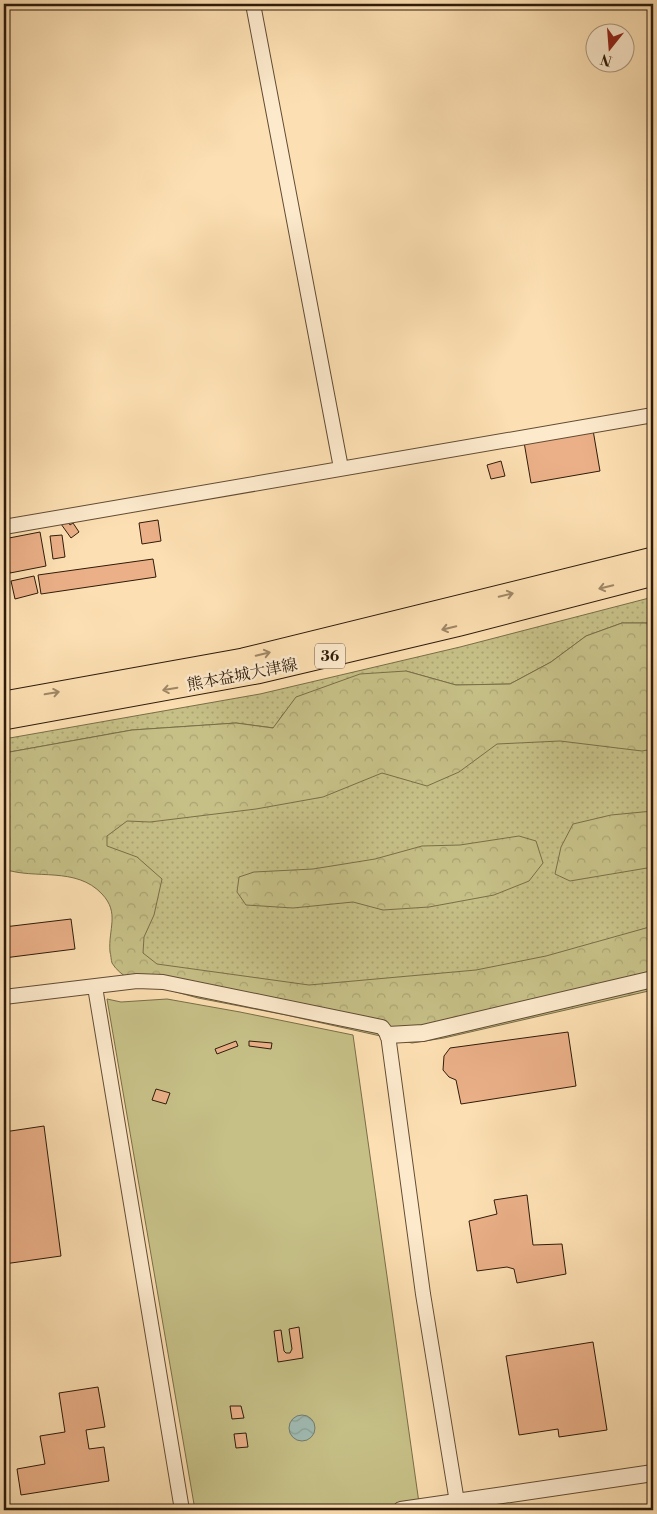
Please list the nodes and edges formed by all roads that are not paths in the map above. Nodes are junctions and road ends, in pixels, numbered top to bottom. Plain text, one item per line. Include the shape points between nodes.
1 (253, 4) edge
2 (653, 415) edge
3 (341, 468) junction
4 (4, 527) edge
5 (653, 558) edge
6 (653, 575) edge
7 (4, 702) edge
8 (4, 719) edge
9 (653, 979) edge
10 (95, 986) junction
11 (4, 997) edge
12 (388, 1035) junction
13 (653, 1473) edge
14 (457, 1506) edge
15 (182, 1510) edge
16 (401, 1510) edge

1 - 3 street
2 - 3 street
3 - 4 street
7 -> 5 main road, 熊本益城大津線 / 36 via 243,659
6 -> 8 main road, 熊本益城大津線 / 36 via 257,673
9 - 12 street via 424,1033
10 - 11 street
10 - 12 street via 137,981 163,982 382,1027
10 - 15 street
12 - 14 street via 423,1294
13 - 14 street
14 - 16 street

